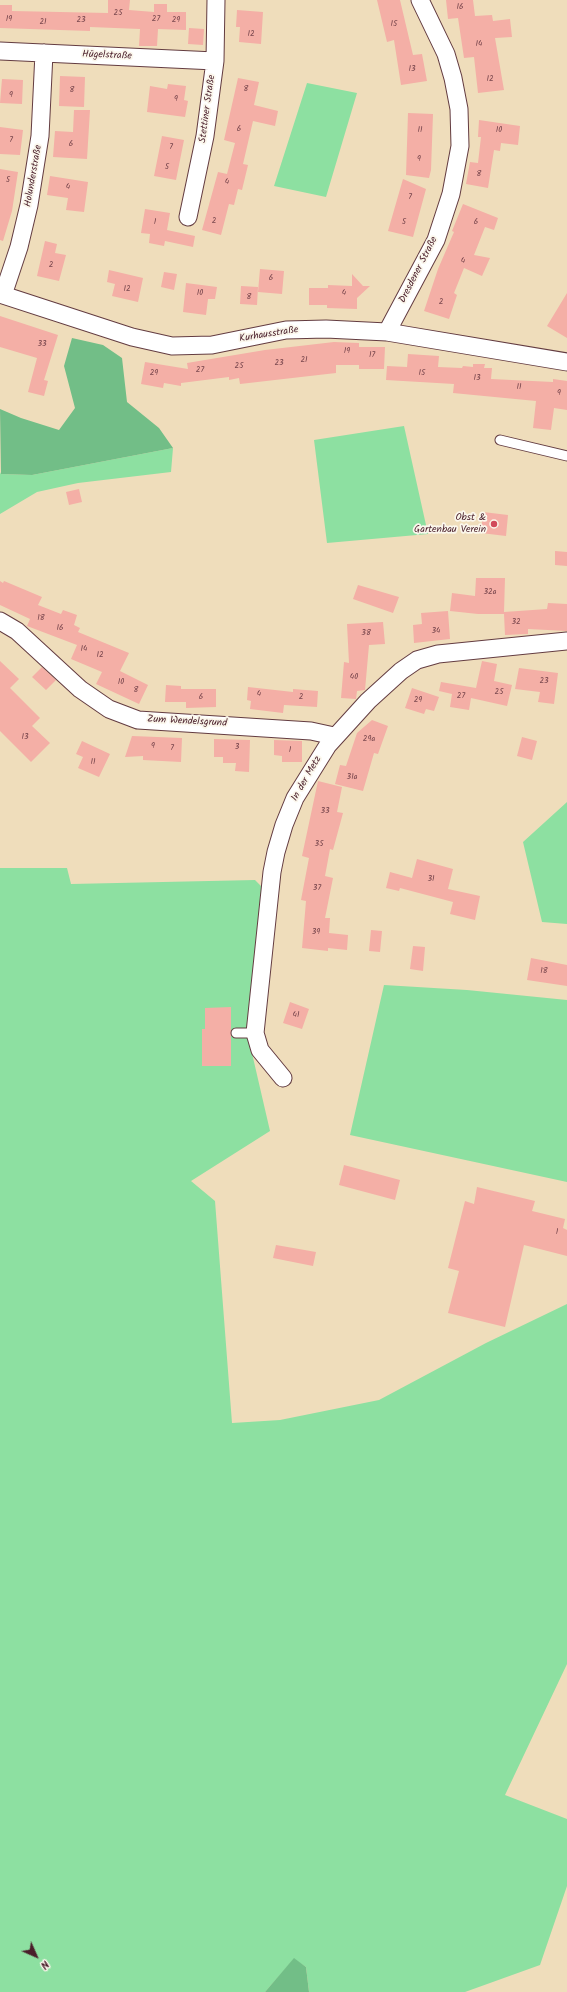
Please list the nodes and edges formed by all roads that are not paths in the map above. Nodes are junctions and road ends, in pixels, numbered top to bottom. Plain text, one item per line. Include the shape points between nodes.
1 (216, 0) edge
2 (420, 0) edge
3 (0, 51) edge
4 (44, 53) junction
5 (215, 61) junction
6 (188, 217) dead end
7 (2, 294) edge
8 (387, 332) junction
9 (567, 362) edge
10 (500, 440) dead end
11 (567, 456) edge
12 (0, 621) edge
13 (567, 641) edge
14 (334, 736) junction
15 (236, 1033) dead end
16 (255, 1033) junction
17 (283, 1078) dead end

1 - 5 street, Stettiner Straße
2 - 8 street, Dresdener Straße via 446,54 453,78 459,109 460,146 451,194 436,240
3 - 4 street, Hügelstraße
4 - 5 street, Hügelstraße
4 - 7 street, Holunderstraße via 40,136 30,197 19,247
5 - 6 street, Stettiner Straße via 205,136
7 - 8 street, Kurhausstraße via 132,337 172,346 212,345 286,330 326,328
8 - 9 street, Kurhausstraße
10 - 11 lane
12 - 14 street, Zum Wendelsgrund via 17,631 80,689 109,709 138,720 311,731
13 - 14 street, In der Metz via 438,654 417,660 368,701
14 - 16 street, In der Metz via 296,798 276,852
15 - 16 lane
16 - 17 street, In der Metz via 260,1050

